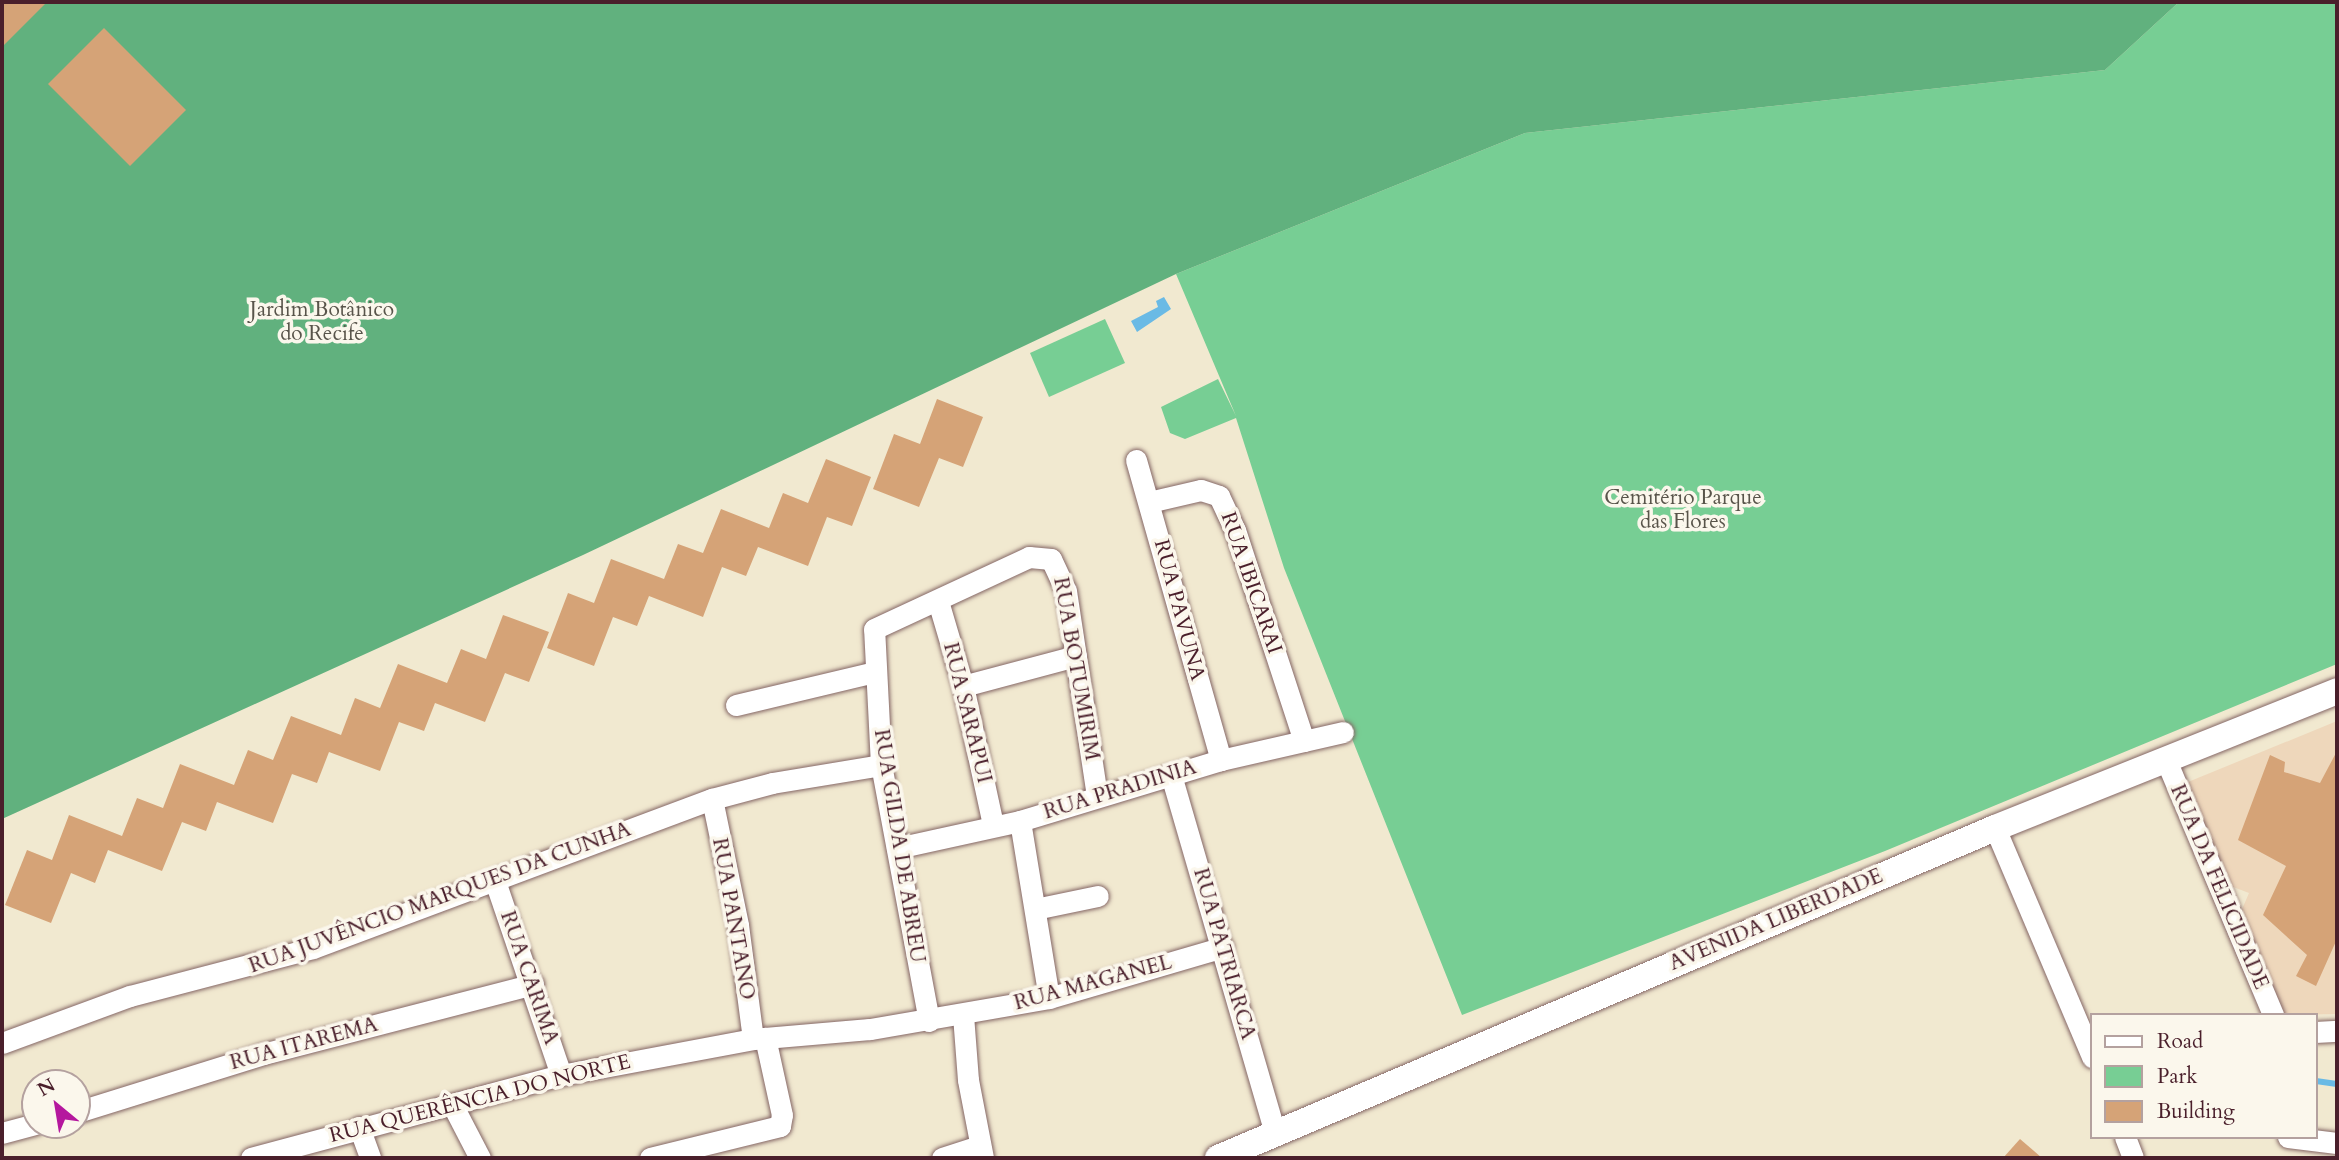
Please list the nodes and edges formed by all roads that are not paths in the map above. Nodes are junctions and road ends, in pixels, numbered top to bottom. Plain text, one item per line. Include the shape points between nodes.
1 (1136, 460) dead end
2 (1149, 502) junction
3 (938, 601) junction
4 (1076, 656) junction
5 (875, 672) junction
6 (963, 686) junction
7 (2337, 691) edge
8 (736, 705) dead end
9 (1343, 732) dead end
10 (1304, 741) junction
11 (1221, 760) junction
12 (2166, 760) junction
13 (881, 765) junction
14 (1171, 775) junction
15 (1097, 795) junction
16 (712, 799) junction
17 (1020, 821) junction
18 (993, 825) junction
19 (1995, 828) junction
20 (897, 849) junction
21 (495, 881) junction
22 (1098, 896) dead end
23 (1035, 909) junction
24 (1223, 947) junction
25 (533, 984) junction
26 (1049, 998) junction
27 (2272, 1013) edge
28 (962, 1014) junction
29 (929, 1021) junction
30 (2337, 1031) edge
31 (2318, 1032) edge
32 (759, 1039) junction
33 (2, 1042) edge
34 (2090, 1047) edge
35 (561, 1075) junction
36 (453, 1106) junction
37 (91, 1108) edge
38 (359, 1127) junction
39 (21, 1128) edge
40 (2, 1133) edge
41 (1275, 1133) junction
42 (2126, 1139) edge
43 (2304, 1139) edge
44 (2337, 1143) edge
45 (981, 1152) edge
46 (251, 1158) edge
47 (370, 1158) edge
48 (480, 1158) edge
49 (650, 1158) edge
50 (942, 1158) edge
51 (1218, 1158) edge
52 (2133, 1158) edge

1 - 2 street, RUA PAVUNA
2 - 10 street, RUA IBICARAI via 1210,491 1227,508
2 - 11 street, RUA PAVUNA
3 - 4 street, RUA BOTUMIRIM via 1039,555 1051,559 1059,569
3 - 5 street, RUA GILDA DE ABREU via 874,629
3 - 6 street, RUA SARAPUI
4 - 6 street
4 - 15 street, RUA BOTUMIRIM
5 - 8 street
5 - 13 street, RUA GILDA DE ABREU
6 - 18 street, RUA SARAPUI
7 - 12 main road, AVENIDA LIBERDADE
9 - 10 street, RUA PRADINIA
10 - 11 street, RUA PRADINIA
11 - 14 street, RUA PRADINIA
12 - 19 main road, AVENIDA LIBERDADE
12 - 27 street, RUA DA FELICIDADE
13 - 16 street, RUA JUVÊNCIO MARQUES DA CUNHA via 772,783
13 - 20 street, RUA GILDA DE ABREU
14 - 15 street, RUA PRADINIA
14 - 24 street, RUA PATRIARCA
15 - 17 street, RUA PRADINIA
16 - 21 street, RUA JUVÊNCIO MARQUES DA CUNHA
16 - 32 street, RUA PANTANO
17 - 18 street, RUA PRADINIA
17 - 23 street
18 - 20 street, RUA PRADINIA
19 - 34 street
19 - 41 main road, AVENIDA LIBERDADE
20 - 29 street, RUA GILDA DE ABREU
21 - 25 street, RUA CARIMA
21 - 33 street, RUA JUVÊNCIO MARQUES DA CUNHA via 313,948 130,996
22 - 23 street
23 - 26 street
24 - 26 street, RUA MAGANEL
24 - 41 street, RUA PATRIARCA
25 - 35 street, RUA CARIMA
25 - 37 street, RUA ITAREMA via 263,1054
26 - 28 street, RUA MAGANEL
28 - 29 street, RUA MAGANEL
28 - 45 street
29 - 32 street, RUA MAGANEL
30 - 31 street
32 - 35 street, RUA QUERÊNCIA DO NORTE
32 - 49 street, RUA PANTANO via 782,1122 762,1132
35 - 36 street, RUA QUERÊNCIA DO NORTE
36 - 38 street, RUA QUERÊNCIA DO NORTE
36 - 48 street
38 - 46 street, RUA QUERÊNCIA DO NORTE
38 - 47 street
39 - 40 street
41 - 51 main road, AVENIDA LIBERDADE
42 - 52 street
43 - 44 street
45 - 50 street

